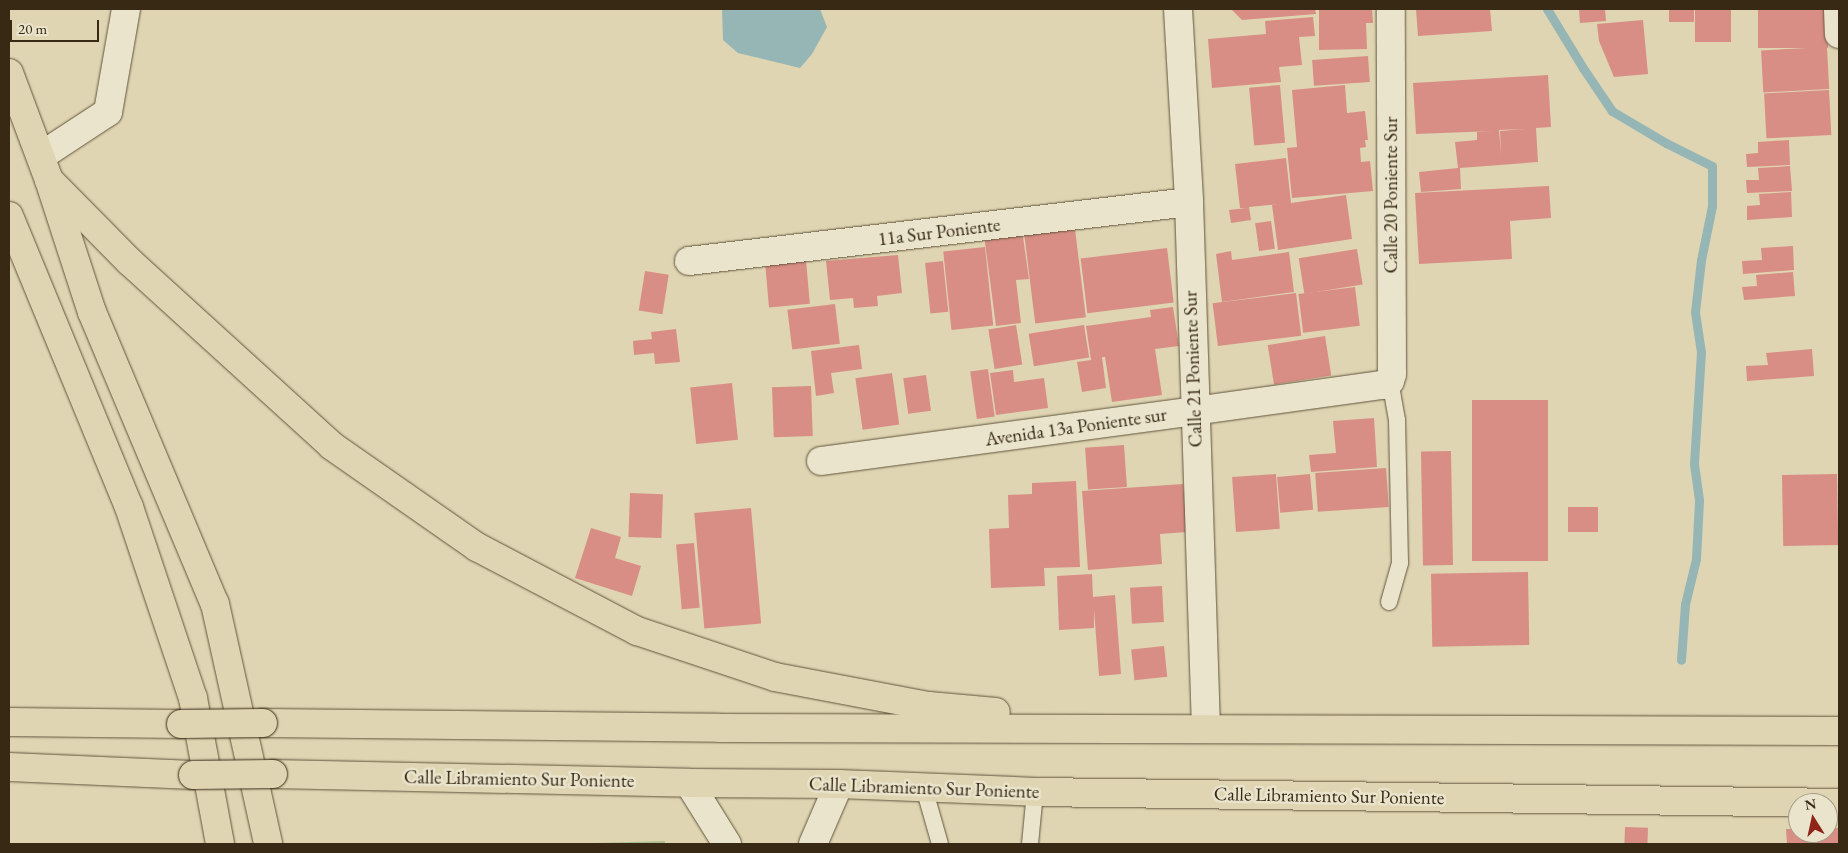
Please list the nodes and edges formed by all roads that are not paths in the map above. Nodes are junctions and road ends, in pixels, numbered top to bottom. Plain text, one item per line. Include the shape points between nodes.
1 (126, 9) edge
2 (1178, 9) edge
3 (1391, 9) edge
4 (1838, 9) edge
5 (1839, 34) edge
6 (9, 73) edge
7 (45, 168) junction
8 (1188, 202) junction
9 (9, 216) edge
10 (689, 261) dead end
11 (1390, 381) junction
12 (1194, 411) junction
13 (821, 461) dead end
14 (1389, 602) dead end
15 (9, 722) edge
16 (1179, 729) junction
17 (1206, 729) junction
18 (1839, 730) edge
19 (9, 767) edge
20 (689, 783) junction
21 (838, 784) junction
22 (924, 788) junction
23 (1036, 792) junction
24 (1839, 803) edge
25 (220, 844) edge
26 (268, 844) edge
27 (728, 844) edge
28 (813, 844) edge
29 (940, 844) edge
30 (1030, 844) edge

1 - 7 street via 108,112
2 - 8 street, Calle 21 Poniente Sur
3 - 11 street, Calle 20 Poniente Sur
4 - 5 street
6 - 7 main road
7 - 16 main road via 130,262 332,446 476,547 637,631 775,677 929,706
7 - 26 main road via 92,312 215,604
8 - 10 street, 11a Sur Poniente
8 - 12 street, Calle 21 Poniente Sur
9 - 25 main road via 129,506 193,698
11 - 12 street, Avenida 13a Poniente sur via 1382,385
11 - 14 lane via 1397,420 1400,563
12 - 13 street, Avenida 13a Poniente sur
12 - 17 street, Calle 21 Poniente Sur
15 - 16 main road, bridge
16 - 17 main road
17 - 18 main road
19 - 20 main road, Calle Libramiento Sur Poniente, bridge via 193,775
20 - 21 main road, Calle Libramiento Sur Poniente
20 - 27 street
21 - 22 main road, Calle Libramiento Sur Poniente
21 - 28 street
22 - 23 main road, Calle Libramiento Sur Poniente
22 - 29 lane
23 - 24 main road, Calle Libramiento Sur Poniente
23 - 30 lane

